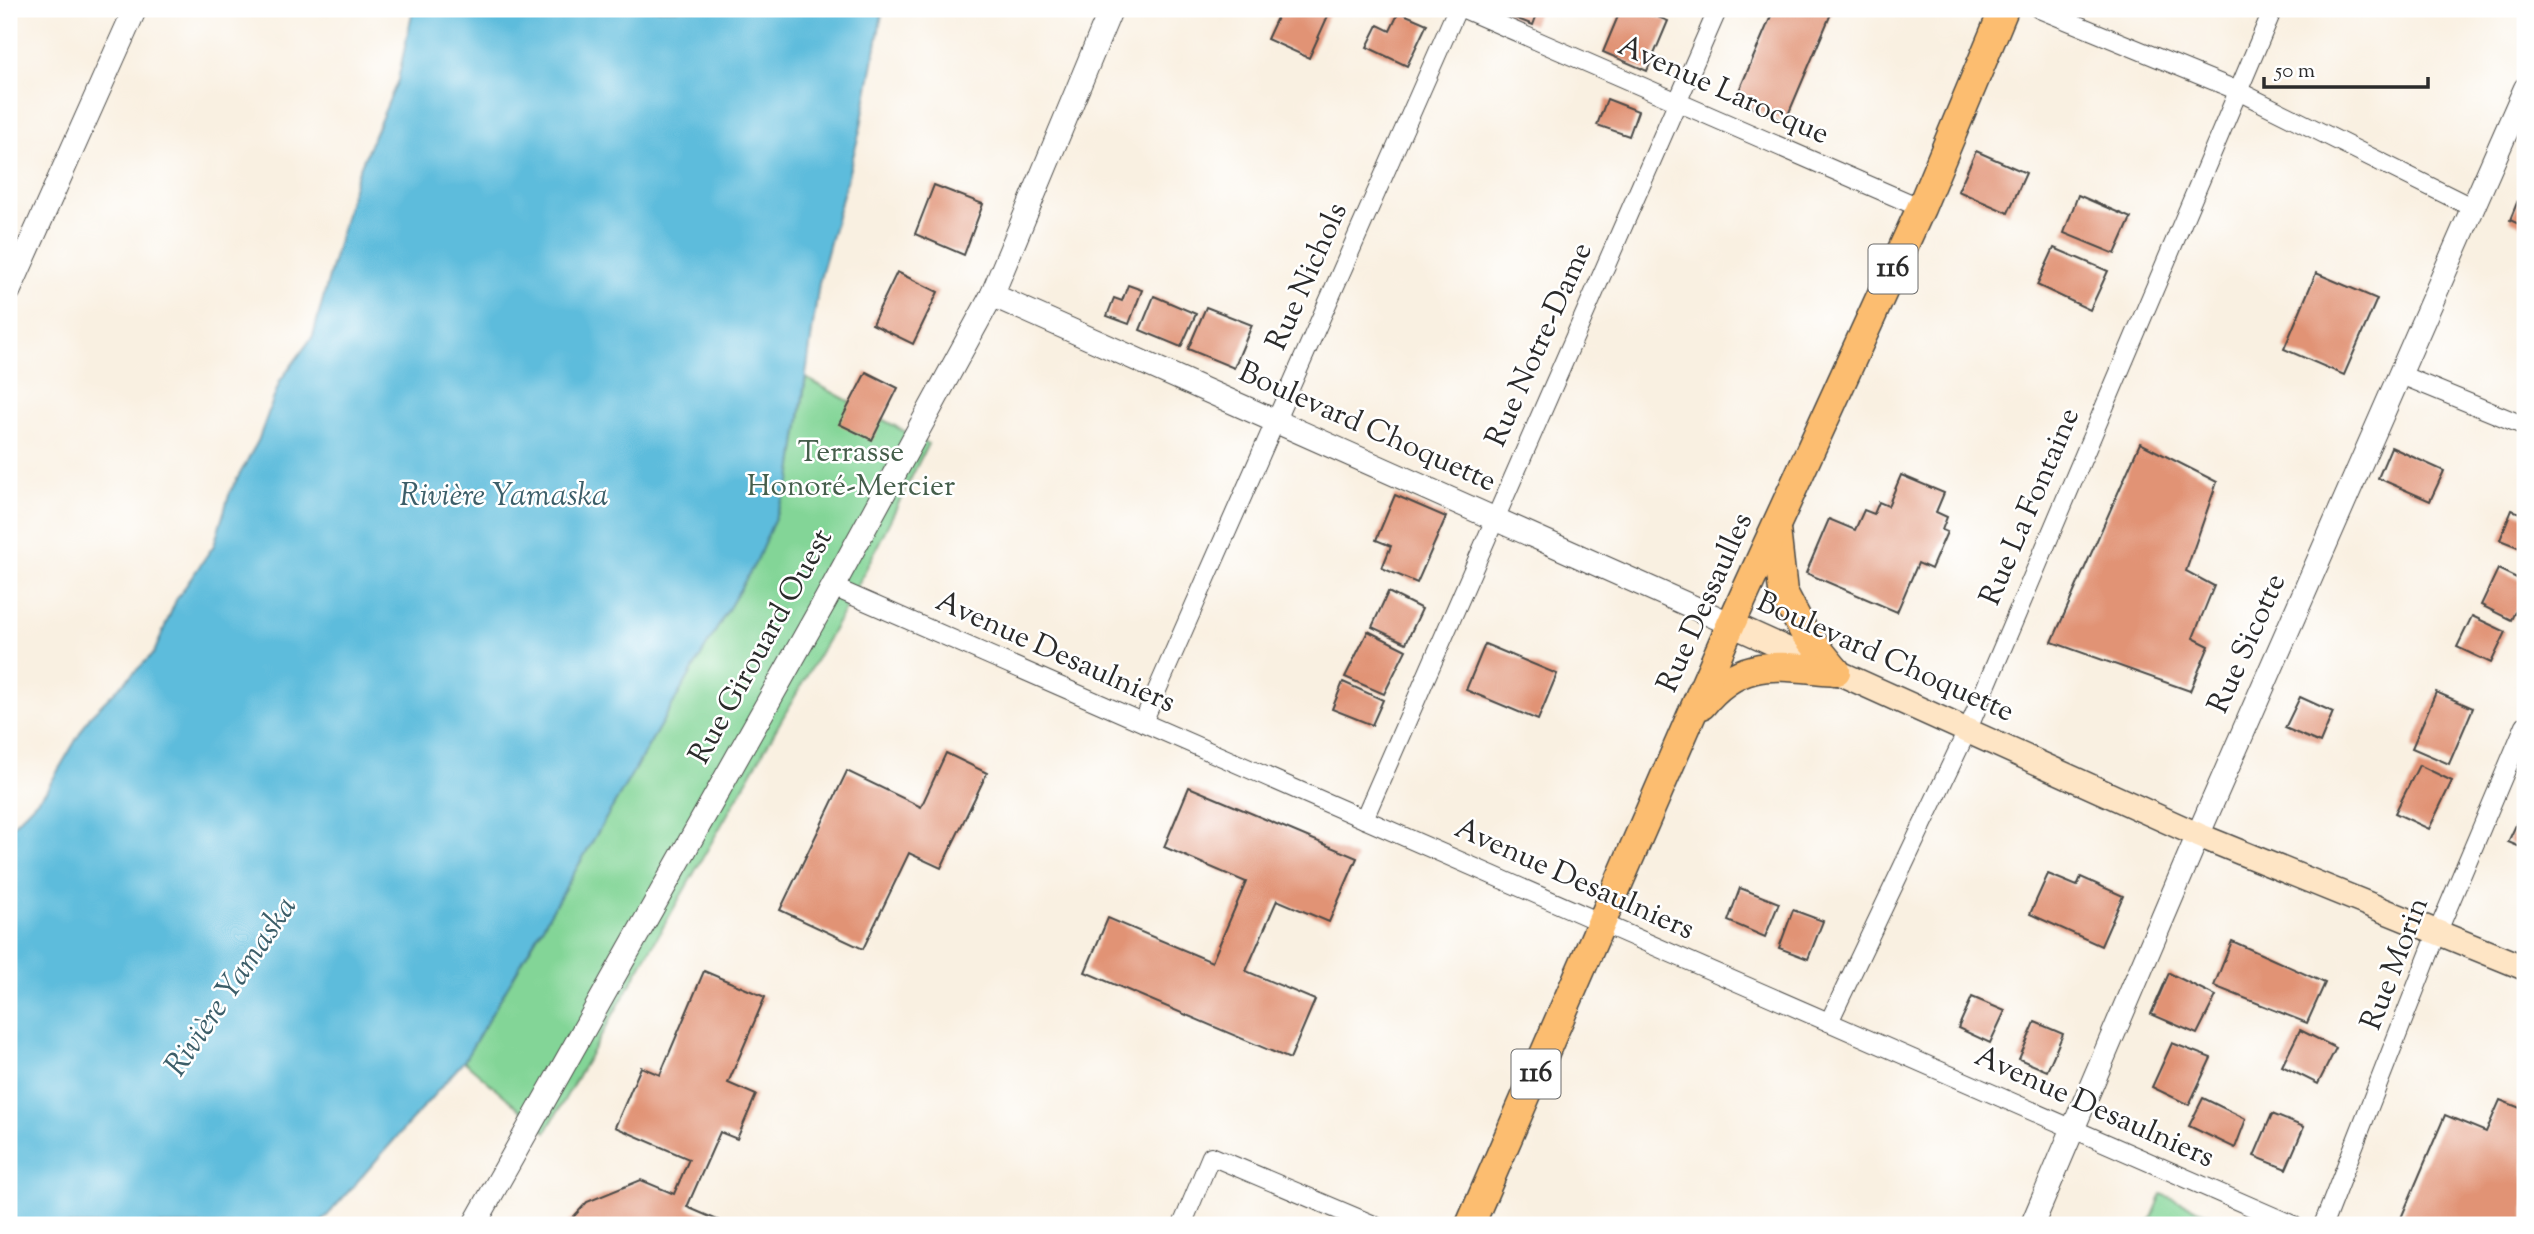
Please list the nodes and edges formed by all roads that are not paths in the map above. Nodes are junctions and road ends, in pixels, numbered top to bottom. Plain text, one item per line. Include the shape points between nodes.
1 (135, 9) edge
2 (1111, 9) edge
3 (1457, 9) edge
4 (1464, 9) edge
5 (1718, 9) edge
6 (2004, 9) edge
7 (2039, 9) edge
8 (2273, 9) edge
9 (2525, 89) edge
10 (2236, 90) junction
11 (1677, 102) junction
12 (1921, 208) junction
13 (2473, 208) junction
14 (9, 290) edge
15 (992, 295) junction
16 (2401, 375) junction
17 (1275, 421) junction
18 (2525, 426) edge
19 (1495, 519) junction
20 (1776, 527) junction
21 (833, 587) junction
22 (1731, 624) junction
23 (1836, 671) junction
24 (1691, 718) junction
25 (1143, 722) junction
26 (2525, 725) edge
27 (1968, 729) junction
28 (1364, 819) junction
29 (2198, 835) junction
30 (1602, 923) junction
31 (2438, 930) junction
32 (2525, 968) edge
33 (1829, 1022) junction
34 (2073, 1129) junction
35 (474, 1225) edge
36 (1182, 1225) edge
37 (1374, 1225) edge
38 (1470, 1225) edge
39 (2032, 1225) edge
40 (2293, 1225) edge
41 (2323, 1225) edge

1 - 14 street
2 - 15 street, Rue Girouard Ouest
3 - 17 street, Rue Nichols
4 - 11 street, Avenue Larocque
5 - 11 street, Rue Notre-Dame
6 - 12 main road, Rue Dessaulles / 116
7 - 10 street
8 - 10 street, Rue La Fontaine
9 - 13 street, Rue Sicotte
10 - 13 street
10 - 27 street, Rue La Fontaine
11 - 12 street, Avenue Larocque
11 - 19 street, Rue Notre-Dame
12 - 20 main road, Rue Dessaulles / 116
13 - 16 street, Rue Sicotte
15 - 17 street, Boulevard Choquette
15 - 21 street, Rue Girouard Ouest
16 - 18 street
16 - 29 street, Rue Sicotte
17 - 19 street, Boulevard Choquette
17 - 25 street, Rue Nichols
19 - 22 street, Boulevard Choquette
19 - 28 street, Rue Notre-Dame
20 - 22 main road, Rue Dessaulles / 116
20 - 23 main road via 1783,592 1804,632
21 - 25 street, Avenue Desaulniers
21 - 35 street, Rue Girouard Ouest
22 - 23 main road, Boulevard Choquette
22 - 24 main road, Rue Dessaulles / 116
23 - 24 main road via 1746,669 1710,694
23 - 27 main road, Boulevard Choquette
24 - 30 main road, Rue Dessaulles / 116
25 - 28 street, Avenue Desaulniers
26 - 31 street, Rue Morin
27 - 29 main road, Boulevard Choquette
27 - 33 street, Rue La Fontaine
28 - 30 street, Avenue Desaulniers
29 - 31 main road, Boulevard Choquette
29 - 34 street, Rue Sicotte
30 - 33 street, Avenue Desaulniers
30 - 38 main road, Rue Dessaulles / 116
31 - 32 main road, Boulevard Choquette
31 - 41 street, Rue Morin
33 - 34 street, Avenue Desaulniers
34 - 39 street, Rue Sicotte
34 - 40 street, Avenue Desaulniers
36 - 37 street via 1211,1156

